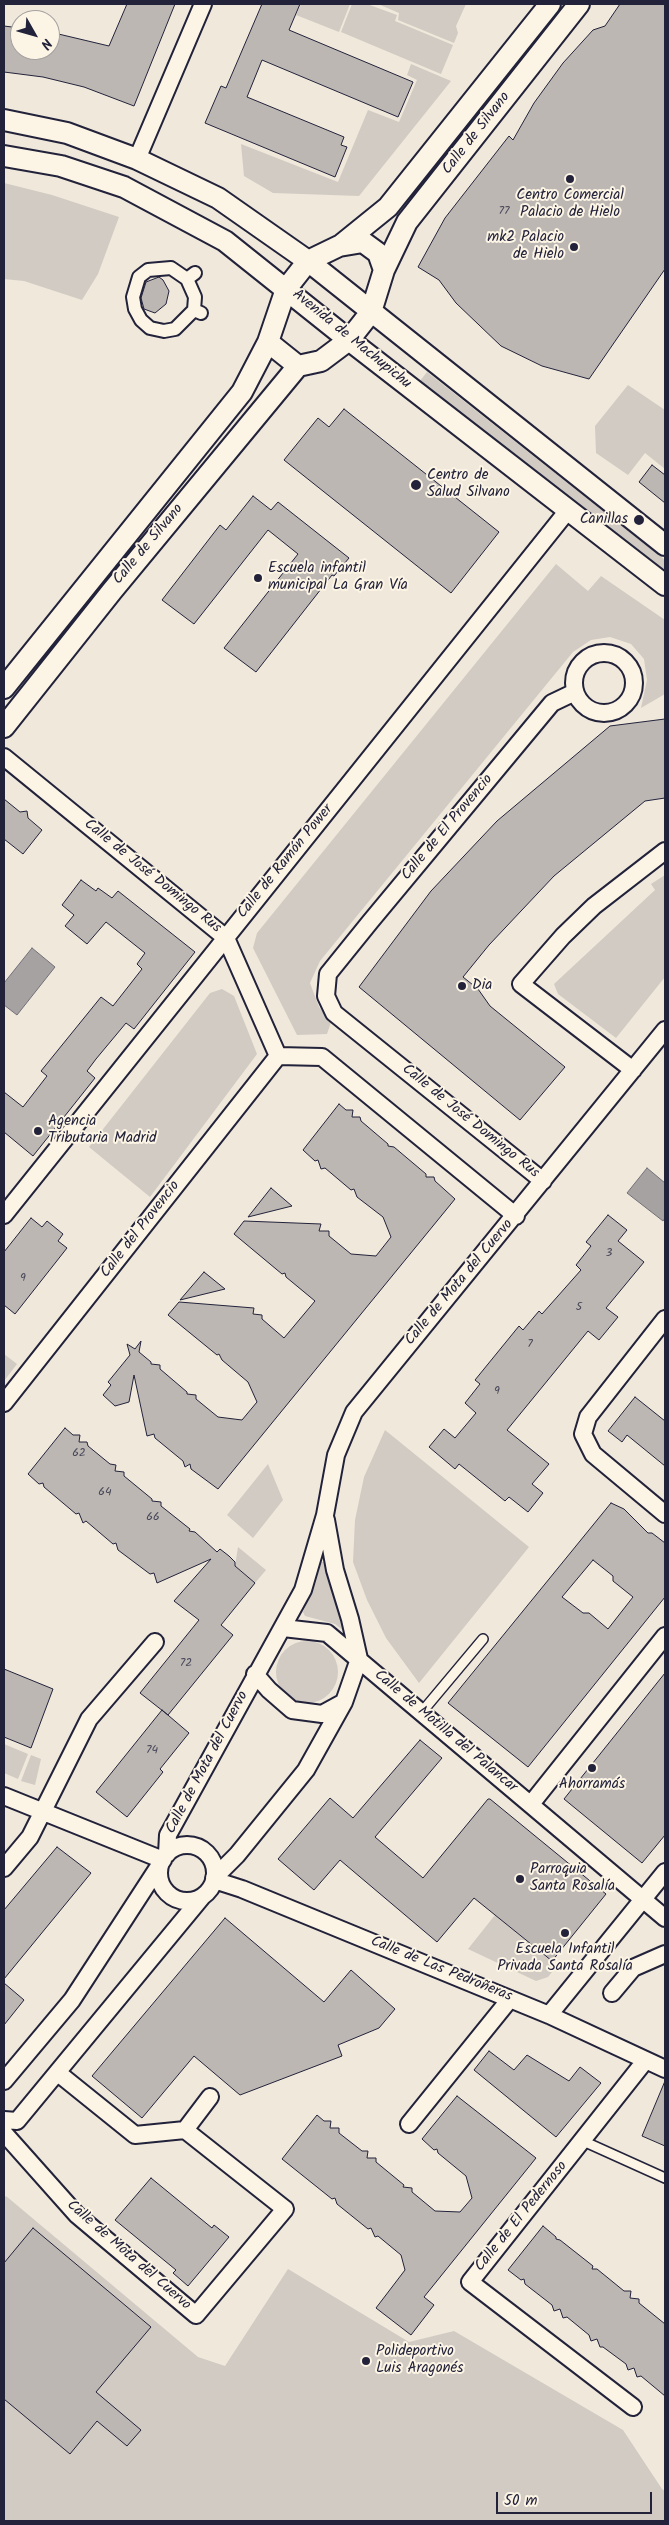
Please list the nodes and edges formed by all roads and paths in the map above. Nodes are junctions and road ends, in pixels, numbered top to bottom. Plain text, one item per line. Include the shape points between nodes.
1 (203, 4) edge
2 (550, 4) edge
3 (579, 4) edge
4 (4, 120) edge
5 (4, 156) edge
6 (137, 159) junction
7 (340, 246) junction
8 (308, 262) junction
9 (384, 270) junction
10 (286, 289) junction
11 (198, 312) joint
12 (372, 312) junction
13 (349, 340) junction
14 (268, 342) junction
15 (298, 366) junction
16 (569, 509) junction
17 (665, 545) edge
18 (665, 585) edge
19 (4, 688) edge
20 (575, 692) dead end
21 (4, 727) edge
22 (4, 757) edge
23 (665, 851) edge
24 (226, 938) junction
25 (328, 974) joint
26 (665, 1030) edge
27 (278, 1056) junction
28 (633, 1070) junction
29 (543, 1181) junction
30 (4, 1215) edge
31 (516, 1216) junction
32 (665, 1319) edge
33 (4, 1403) edge
34 (665, 1514) edge
35 (325, 1515) junction
36 (283, 1628) junction
37 (665, 1636) edge
38 (483, 1639) dead end
39 (155, 1642) dead end
40 (359, 1659) junction
41 (255, 1674) junction
42 (344, 1702) junction
43 (421, 1713) junction
44 (4, 1796) edge
45 (530, 1804) junction
46 (43, 1812) junction
47 (164, 1859) junction
48 (4, 1868) edge
49 (665, 1872) edge
50 (214, 1879) junction
51 (202, 1896) junction
52 (644, 1899) junction
53 (665, 1918) edge
54 (665, 1954) edge
55 (612, 1993) dead end
56 (510, 1998) junction
57 (549, 2015) junction
58 (645, 2060) junction
59 (665, 2069) edge
60 (58, 2073) junction
61 (4, 2081) edge
62 (210, 2097) dead end
63 (4, 2120) edge
64 (409, 2124) dead end
65 (185, 2130) junction
66 (4, 2133) edge
67 (583, 2141) junction
68 (665, 2178) edge
69 (633, 2407) dead end

1 - 6 street
2 - 7 street, Calle de Silvano via 388,207
3 - 9 street, Calle de Silvano via 407,222
4 - 6 street via 67,133
5 - 10 street, Avenida de Machupichu via 61,166 124,187 225,241
6 - 8 street via 218,198
7 - 8 street
7 - 9 street via 363,242 378,253
8 - 10 street
8 - 12 street
9 - 12 street, Calle de Silvano
10 - 13 street, Avenida de Machupichu
10 - 14 street, Calle de Silvano
11 - 11 street via 191,276 171,268 148,270 139,277 133,298 135,309 150,328 176,329
12 - 13 street
12 - 17 street
13 - 15 street via 321,361
13 - 16 street, Avenida de Machupichu
14 - 15 street
14 - 19 street, Calle de Silvano via 242,392
15 - 21 street, Calle de Silvano via 112,590
16 - 18 street, Avenida de Machupichu
16 - 24 street, Calle de Ramón Power
20 - 25 street, Calle de El Provencio via 552,703
22 - 24 street, Calle de José Domingo Rus
23 - 28 street via 594,906 521,984
24 - 27 street, Calle de José Domingo Rus
24 - 30 street, Calle de Ramón Power
25 - 29 street, Calle de José Domingo Rus via 326,996 334,1013
26 - 28 street, Calle de Mota del Cuervo
27 - 31 street via 322,1056
27 - 33 street, Calle del Provencio
28 - 29 street, Calle de Mota del Cuervo
29 - 31 street, Calle de Mota del Cuervo
31 - 35 street, Calle de Mota del Cuervo via 354,1412 336,1455
32 - 34 street via 588,1417 583,1434 593,1454
35 - 36 street, Calle de Mota del Cuervo via 302,1590
35 - 40 street, Calle de Mota del Cuervo via 335,1570
36 - 40 street via 327,1633
36 - 41 street, Calle de Mota del Cuervo
37 - 45 street, Calle de Motilla del Palancar
38 - 43 lane
39 - 46 street via 90,1719
40 - 42 street
40 - 43 street, Calle de Motilla del Palancar
41 - 42 street, Calle de Mota del Cuervo via 292,1710 322,1714
41 - 47 street, Calle de Mota del Cuervo via 168,1835
42 - 50 street via 306,1770 238,1855
43 - 45 street, Calle de Motilla del Palancar
44 - 46 street
45 - 52 street, Calle de Motilla del Palancar
46 - 47 street
46 - 48 street via 30,1837
47 - 50 street via 180,1846 196,1846 213,1862
47 - 51 street via 160,1880 169,1894 185,1901
47 - 61 street, Calle de Mota del Cuervo via 72,2000
49 - 52 street
50 - 51 street via 210,1890
50 - 56 street, Calle de Las Pedroñeras
51 - 60 street
52 - 53 street, Calle de Motilla del Palancar
52 - 57 street
54 - 55 street via 633,1968
56 - 57 street, Calle de Las Pedroñeras
56 - 64 street
57 - 58 street, Calle de Las Pedroñeras
58 - 59 street, Calle de Las Pedroñeras
58 - 67 street, Calle de El Pedernoso
60 - 63 street via 18,2121
60 - 65 street via 135,2135
62 - 65 street
65 - 66 street, Calle de Mota del Cuervo via 285,2209 196,2315 77,2216
67 - 68 lane
67 - 69 street, Calle de El Pedernoso via 470,2282

